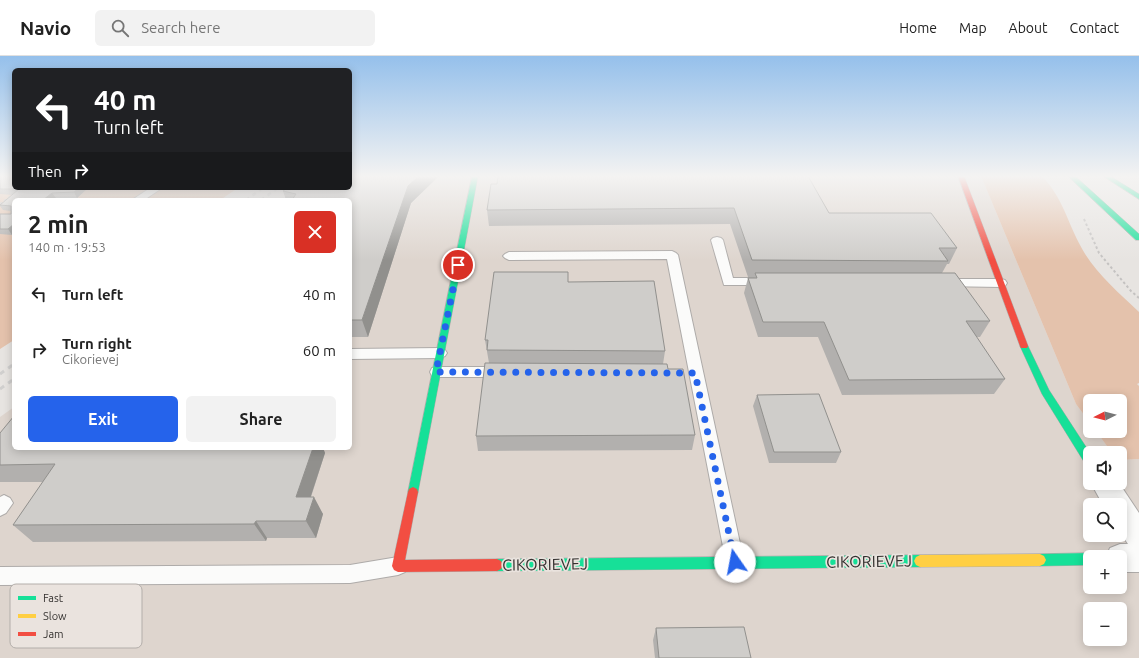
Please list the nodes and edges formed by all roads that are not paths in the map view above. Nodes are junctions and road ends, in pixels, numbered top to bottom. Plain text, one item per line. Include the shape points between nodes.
1 (469, 204) edge
2 (972, 204) edge
3 (1101, 204) edge
4 (1139, 238) edge
5 (717, 240) dead end
6 (509, 256) dead end
7 (775, 282) edge
8 (931, 283) edge
9 (1001, 283) junction
10 (440, 353) junction
11 (352, 354) edge
12 (436, 372) junction
13 (515, 372) edge
14 (680, 373) edge
15 (695, 373) junction
16 (1083, 451) edge
17 (1109, 490) edge
18 (1130, 520) edge
19 (1083, 558) edge
20 (1127, 558) edge
21 (1139, 558) edge
22 (735, 562) junction
23 (398, 566) junction
24 (0, 576) edge

1 - 10 street
2 - 9 street
3 - 4 street
5 - 7 lane via 728,282
6 - 15 lane via 672,255
8 - 9 lane
9 - 16 street via 1030,361
10 - 11 lane
10 - 12 street
12 - 13 lane
12 - 23 street
14 - 15 lane
15 - 22 lane
17 - 18 street
19 - 22 street, CIKORIEVEJ
20 - 21 street
22 - 23 street, CIKORIEVEJ
23 - 24 lane via 350,574

